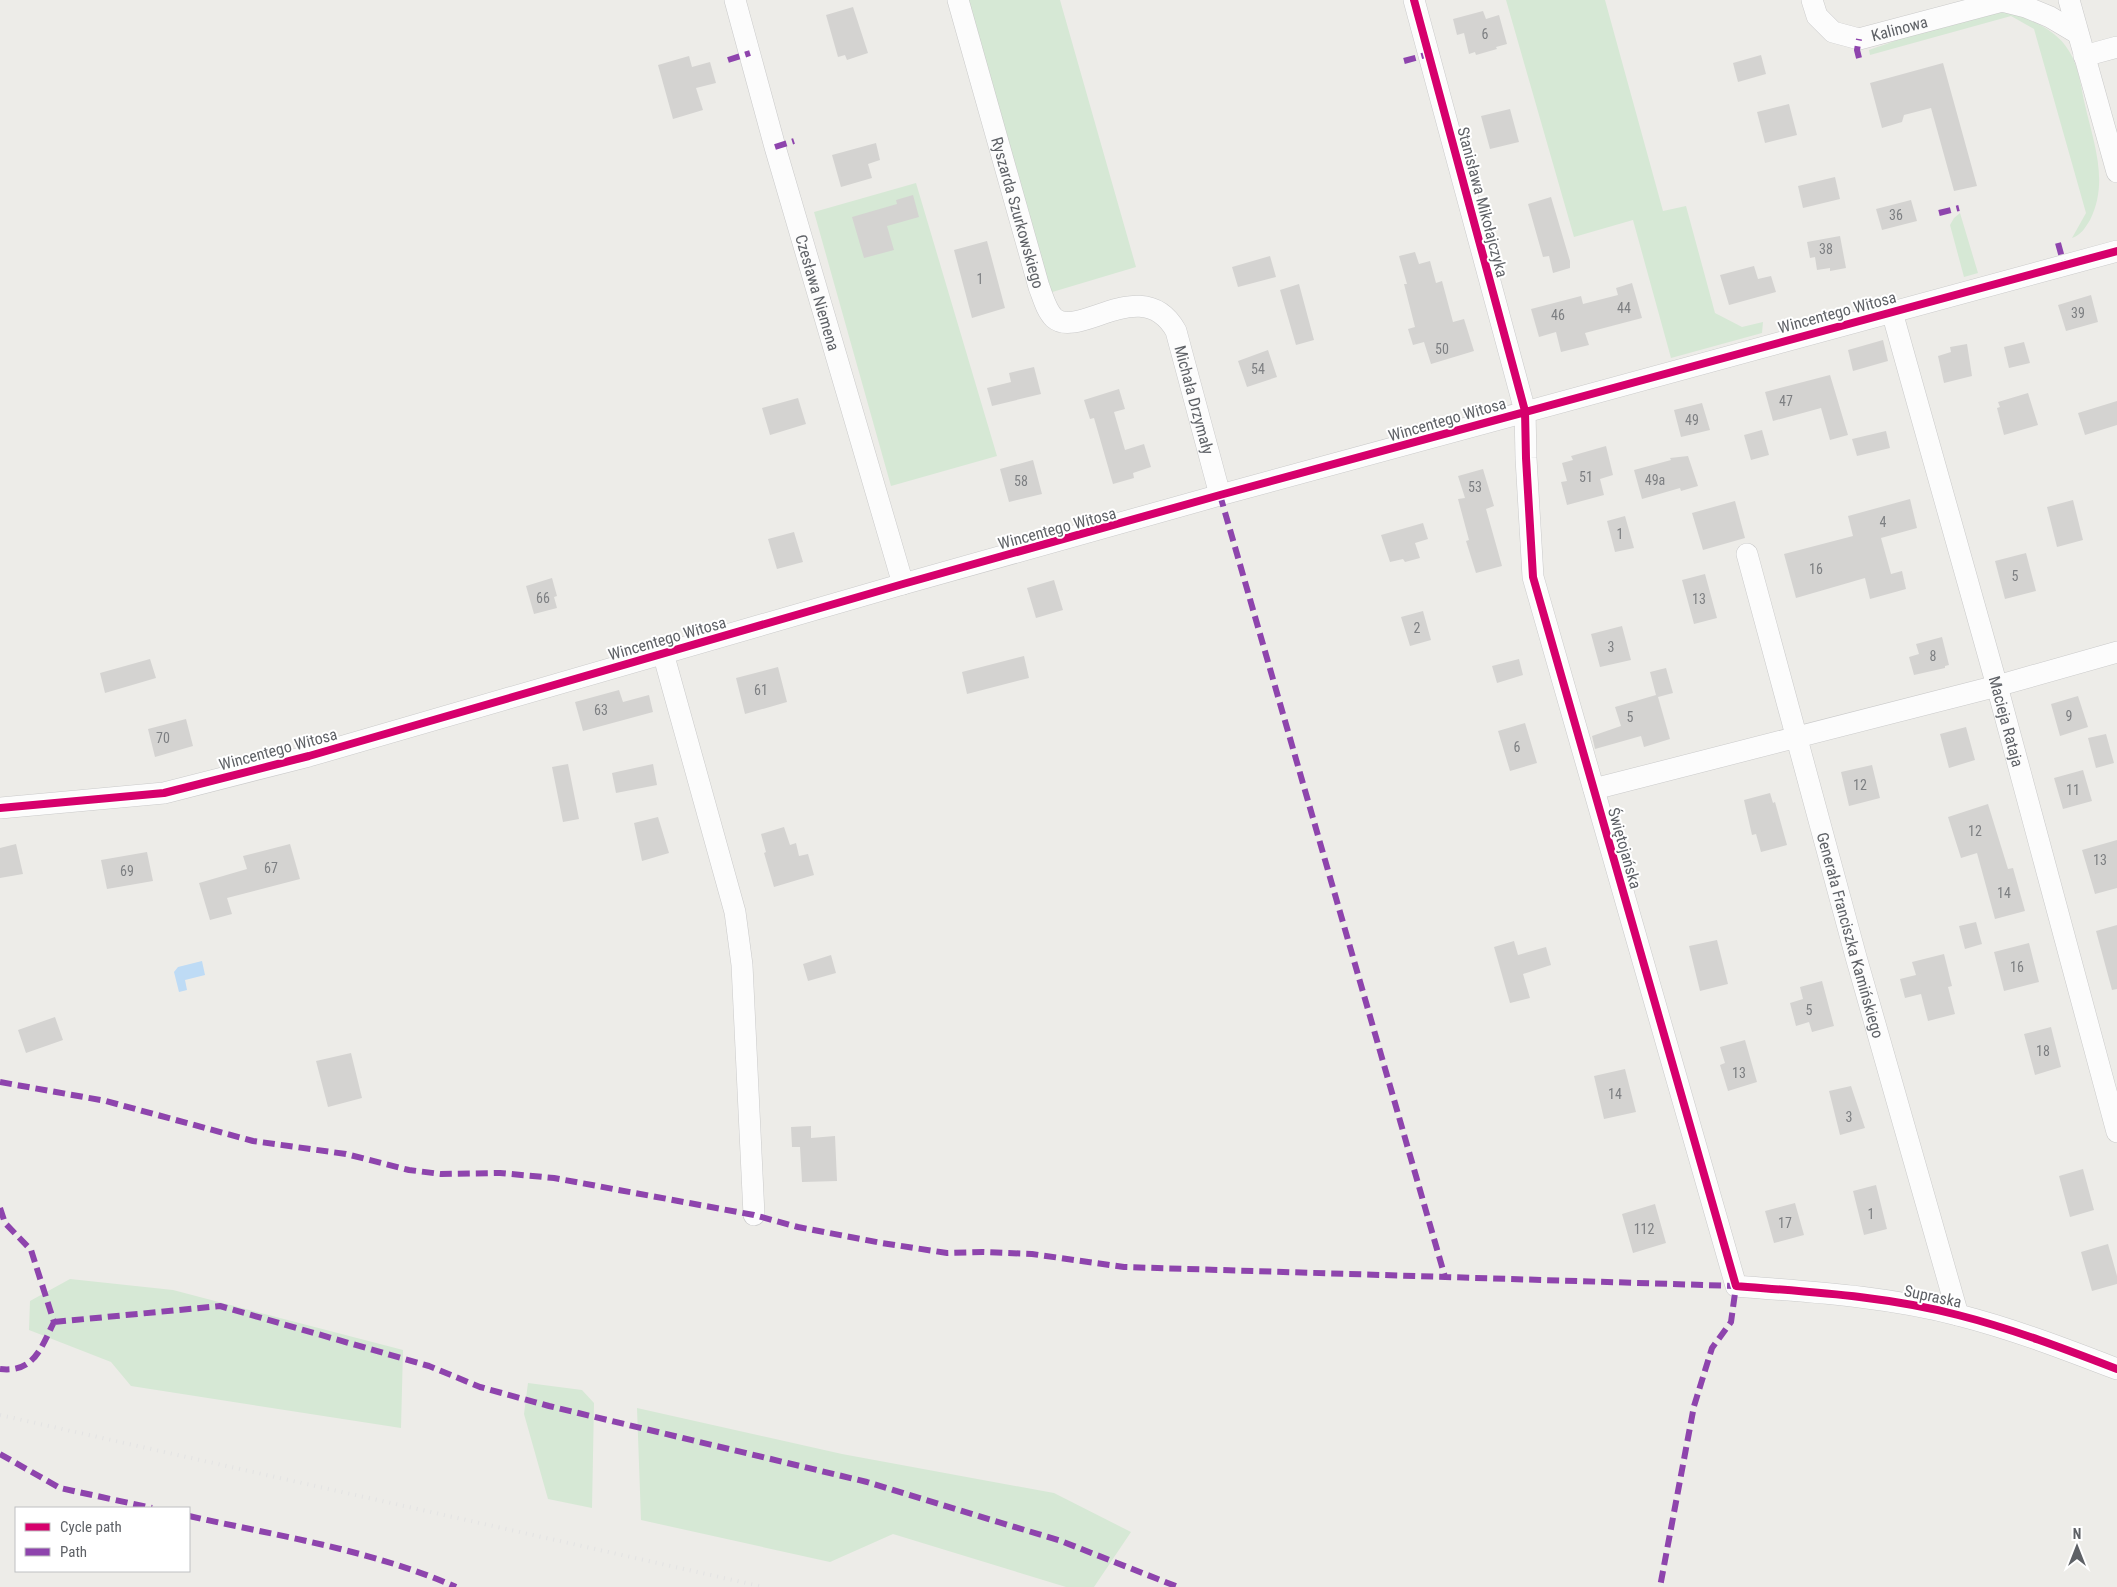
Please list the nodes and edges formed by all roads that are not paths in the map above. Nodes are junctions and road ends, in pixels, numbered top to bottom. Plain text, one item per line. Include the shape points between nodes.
1 (735, 0) edge
2 (958, 0) edge
3 (1414, 0) edge
4 (1812, 0) edge
5 (2069, 0) edge
6 (2003, 1) edge
7 (2077, 33) junction
8 (2117, 47) edge
9 (2084, 56) junction
10 (2117, 172) edge
11 (2117, 251) edge
12 (1160, 312) joint
13 (1892, 312) junction
14 (1525, 411) junction
15 (1220, 495) junction
16 (1747, 554) dead end
17 (903, 584) junction
18 (2117, 652) edge
19 (663, 653) junction
20 (1997, 686) junction
21 (1797, 737) junction
22 (1594, 789) junction
23 (0, 808) edge
24 (2117, 1132) edge
25 (754, 1215) dead end
26 (1736, 1286) joint
27 (1958, 1315) junction
28 (2117, 1369) edge

1 - 17 street, Czesława Niemena
2 - 12 street, Ryszarda Szurkowskiego via 1047,308 1055,319 1067,322 1126,307 1144,307
3 - 14 street, Stanisława Mikołajczyka
4 - 6 street, Kalinowa via 1817,16 1833,32 1860,39
5 - 7 street
6 - 7 street, Kalinowa via 2034,10
7 - 9 street
8 - 9 street
9 - 10 street
11 - 13 street, Wincentego Witosa
12 - 15 street, Michała Drzymały via 1176,331
13 - 14 street, Wincentego Witosa
13 - 20 street, Macieja Rataja
14 - 15 street, Wincentego Witosa
14 - 22 street, Świętojańska via 1534,577
15 - 17 street, Wincentego Witosa
16 - 21 street, Generała Franciszka Kamińskiego
17 - 19 street, Wincentego Witosa
18 - 20 street
19 - 23 street, Wincentego Witosa via 309,756 164,792
19 - 25 street via 735,912 742,965
20 - 21 street
20 - 24 street, Macieja Rataja
21 - 22 street
21 - 27 street, Generała Franciszka Kamińskiego
22 - 26 street, Świętojańska
26 - 27 street, Supraska via 1834,1294
27 - 28 street, Supraska via 2047,1342

